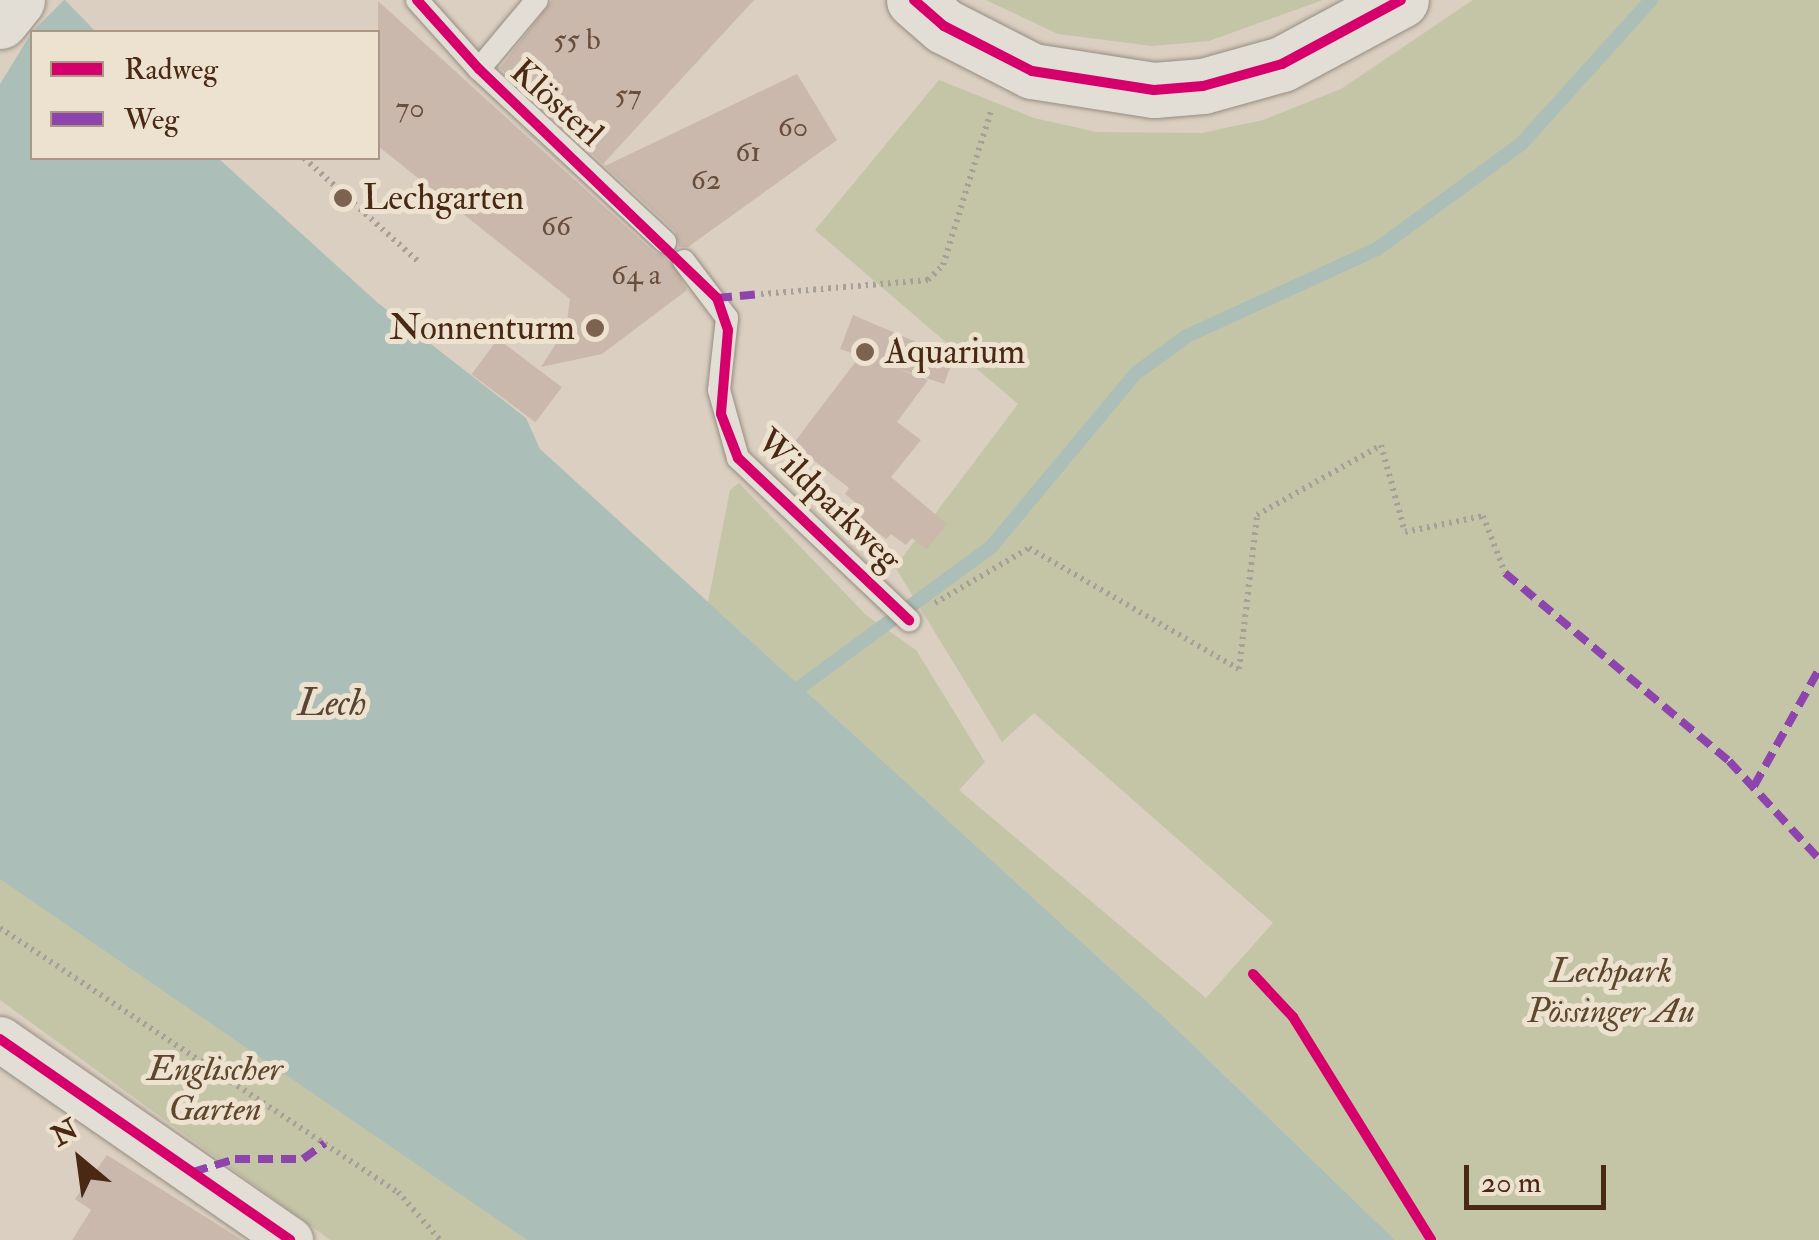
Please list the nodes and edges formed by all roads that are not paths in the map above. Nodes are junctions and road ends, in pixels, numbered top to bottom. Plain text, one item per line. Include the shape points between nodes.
1 (16, 0) edge
2 (418, 0) edge
3 (536, 0) edge
4 (914, 0) edge
5 (1401, 0) edge
6 (0, 21) edge
7 (479, 69) junction
8 (665, 242) dead end
9 (684, 260) dead end
10 (902, 611) road end
11 (0, 1040) edge
12 (290, 1240) edge

1 - 6 main road
2 - 7 lane, Klösterl
3 - 7 lane
4 - 5 main road via 944,26 1032,71 1154,90 1202,86 1282,64
7 - 8 lane, Klösterl
9 - 10 lane, Wildparkweg via 718,298 728,330 721,414 738,458
11 - 12 street

